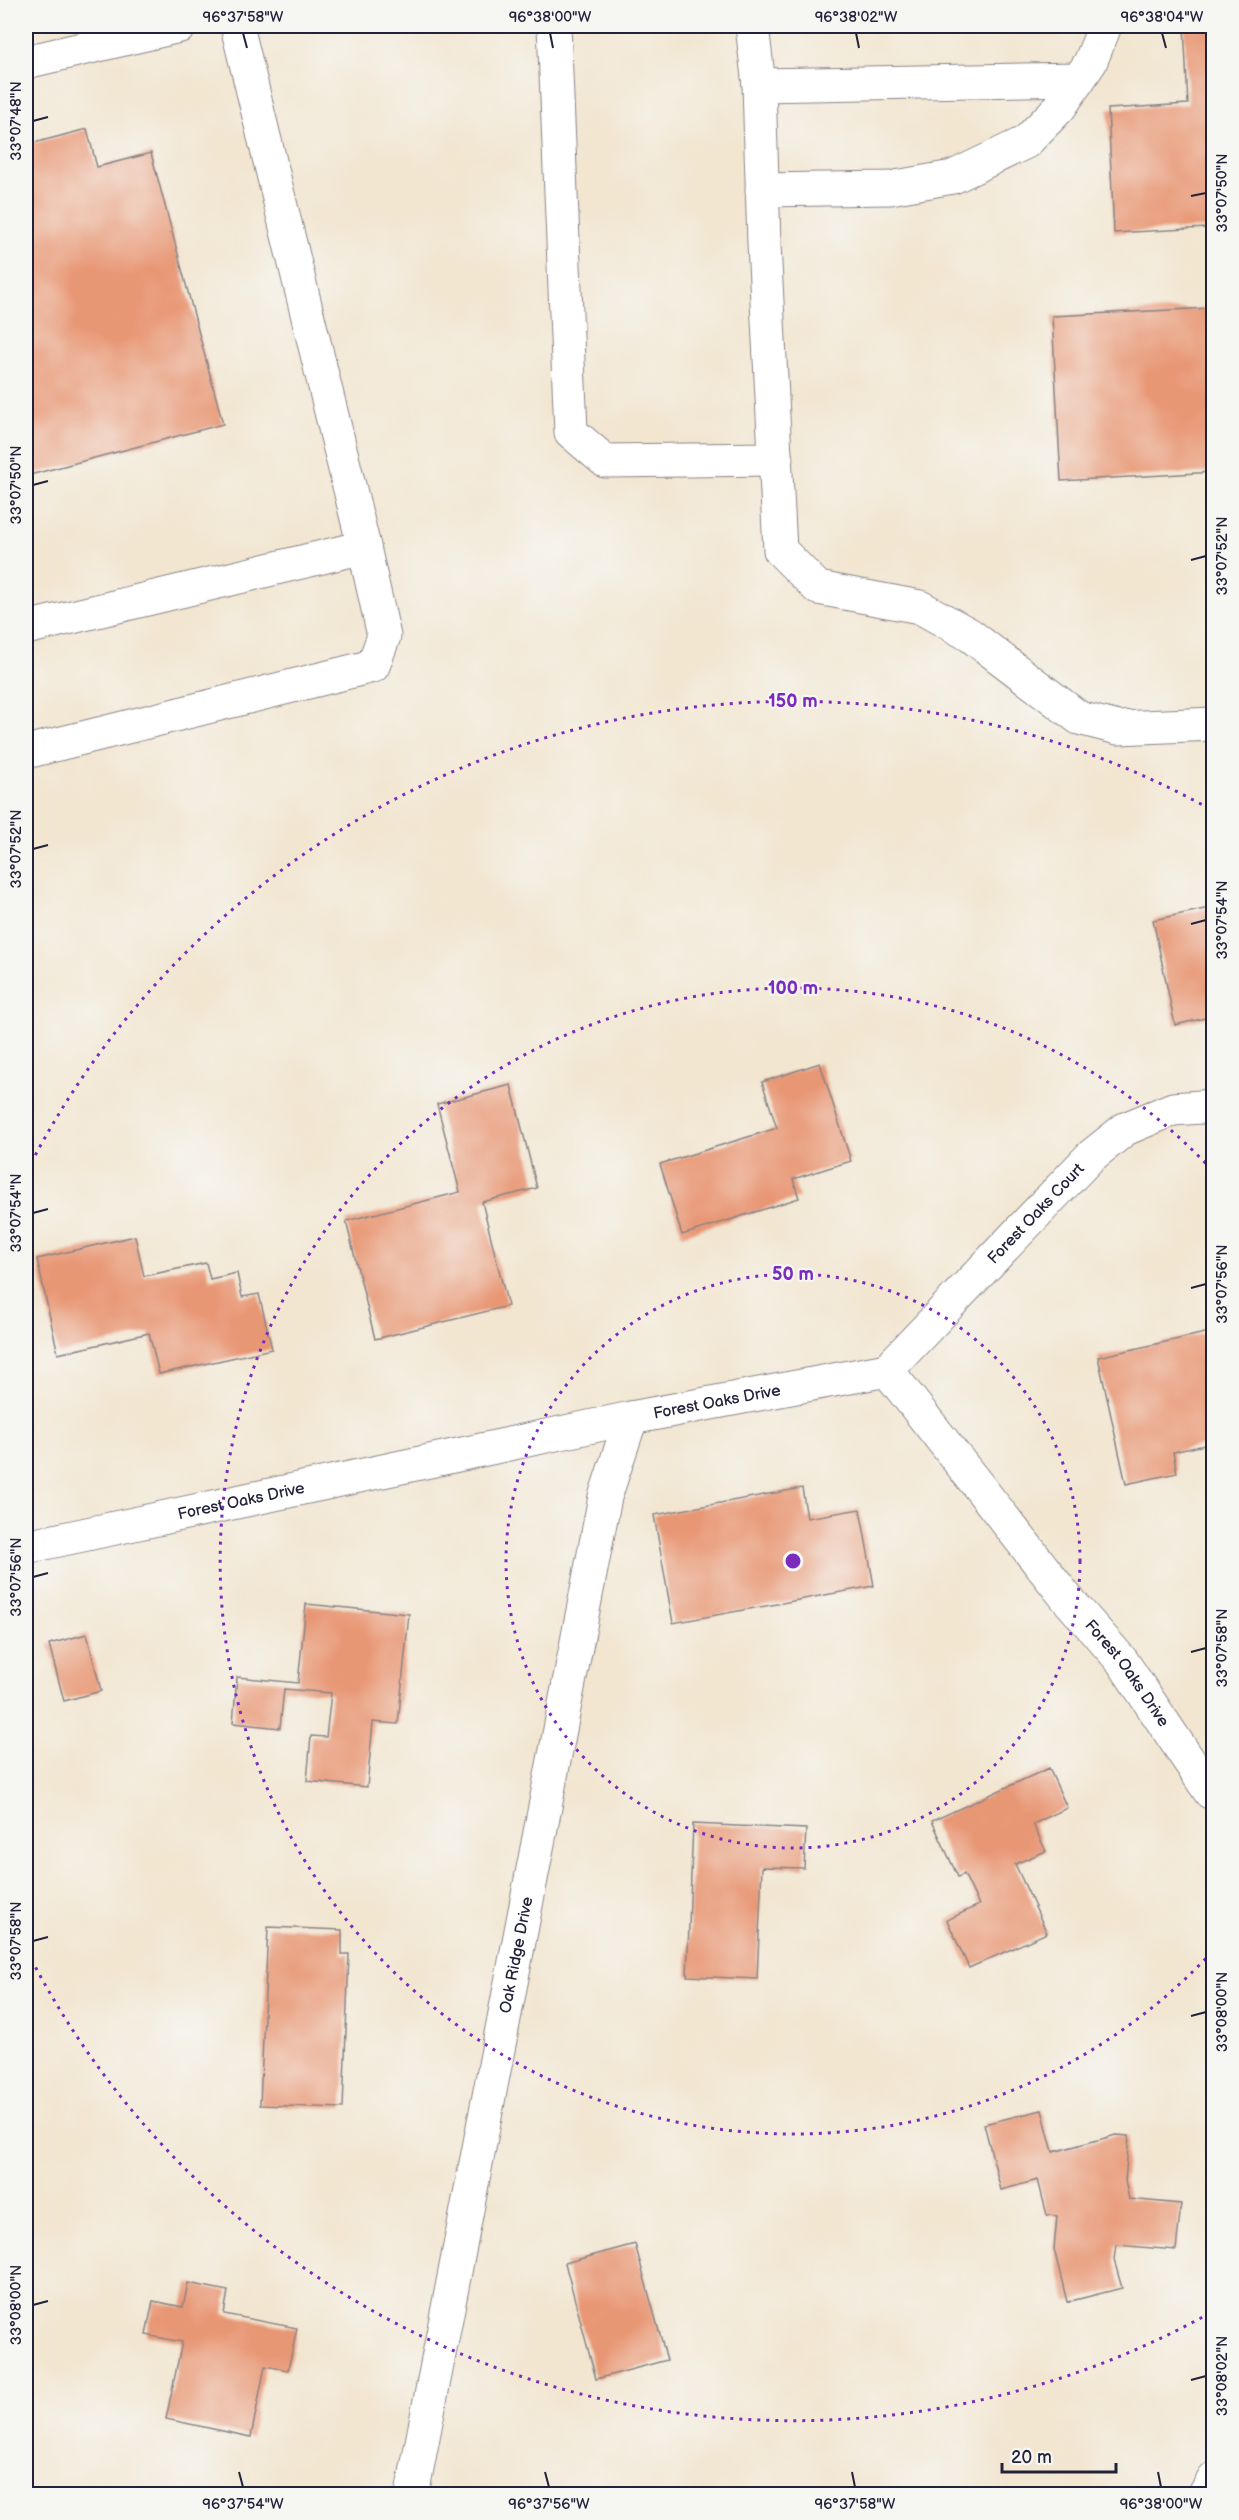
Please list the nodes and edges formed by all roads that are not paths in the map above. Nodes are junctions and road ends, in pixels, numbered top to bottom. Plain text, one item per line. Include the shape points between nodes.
1 (180, 26) edge
2 (237, 26) edge
3 (554, 26) edge
4 (752, 26) edge
5 (1105, 26) edge
6 (26, 62) edge
7 (1079, 79) junction
8 (759, 85) junction
9 (762, 190) junction
10 (776, 459) junction
11 (364, 547) junction
12 (26, 628) edge
13 (1214, 724) edge
14 (26, 752) edge
15 (1214, 1106) edge
16 (887, 1370) junction
17 (631, 1418) junction
18 (26, 1547) edge
19 (1214, 1794) edge
20 (1214, 2479) edge
21 (412, 2494) edge
22 (1205, 2494) edge

1 - 6 street
2 - 11 street
3 - 10 street via 571,432 605,461
4 - 8 street
5 - 7 street
7 - 8 street
7 - 9 street via 1060,107 1026,142 953,177 890,188
8 - 9 street
9 - 10 street
10 - 13 street via 780,550 818,588 920,607 969,635 1079,718 1118,728
11 - 12 street
11 - 14 street via 384,636 373,666
15 - 16 street, Forest Oaks Court via 1163,1113 1125,1129 1090,1157
16 - 17 street, Forest Oaks Drive
16 - 19 street, Forest Oaks Drive via 1065,1596 1122,1661
17 - 18 street, Forest Oaks Drive
17 - 21 street, Oak Ridge Drive via 605,1497
20 - 22 street

